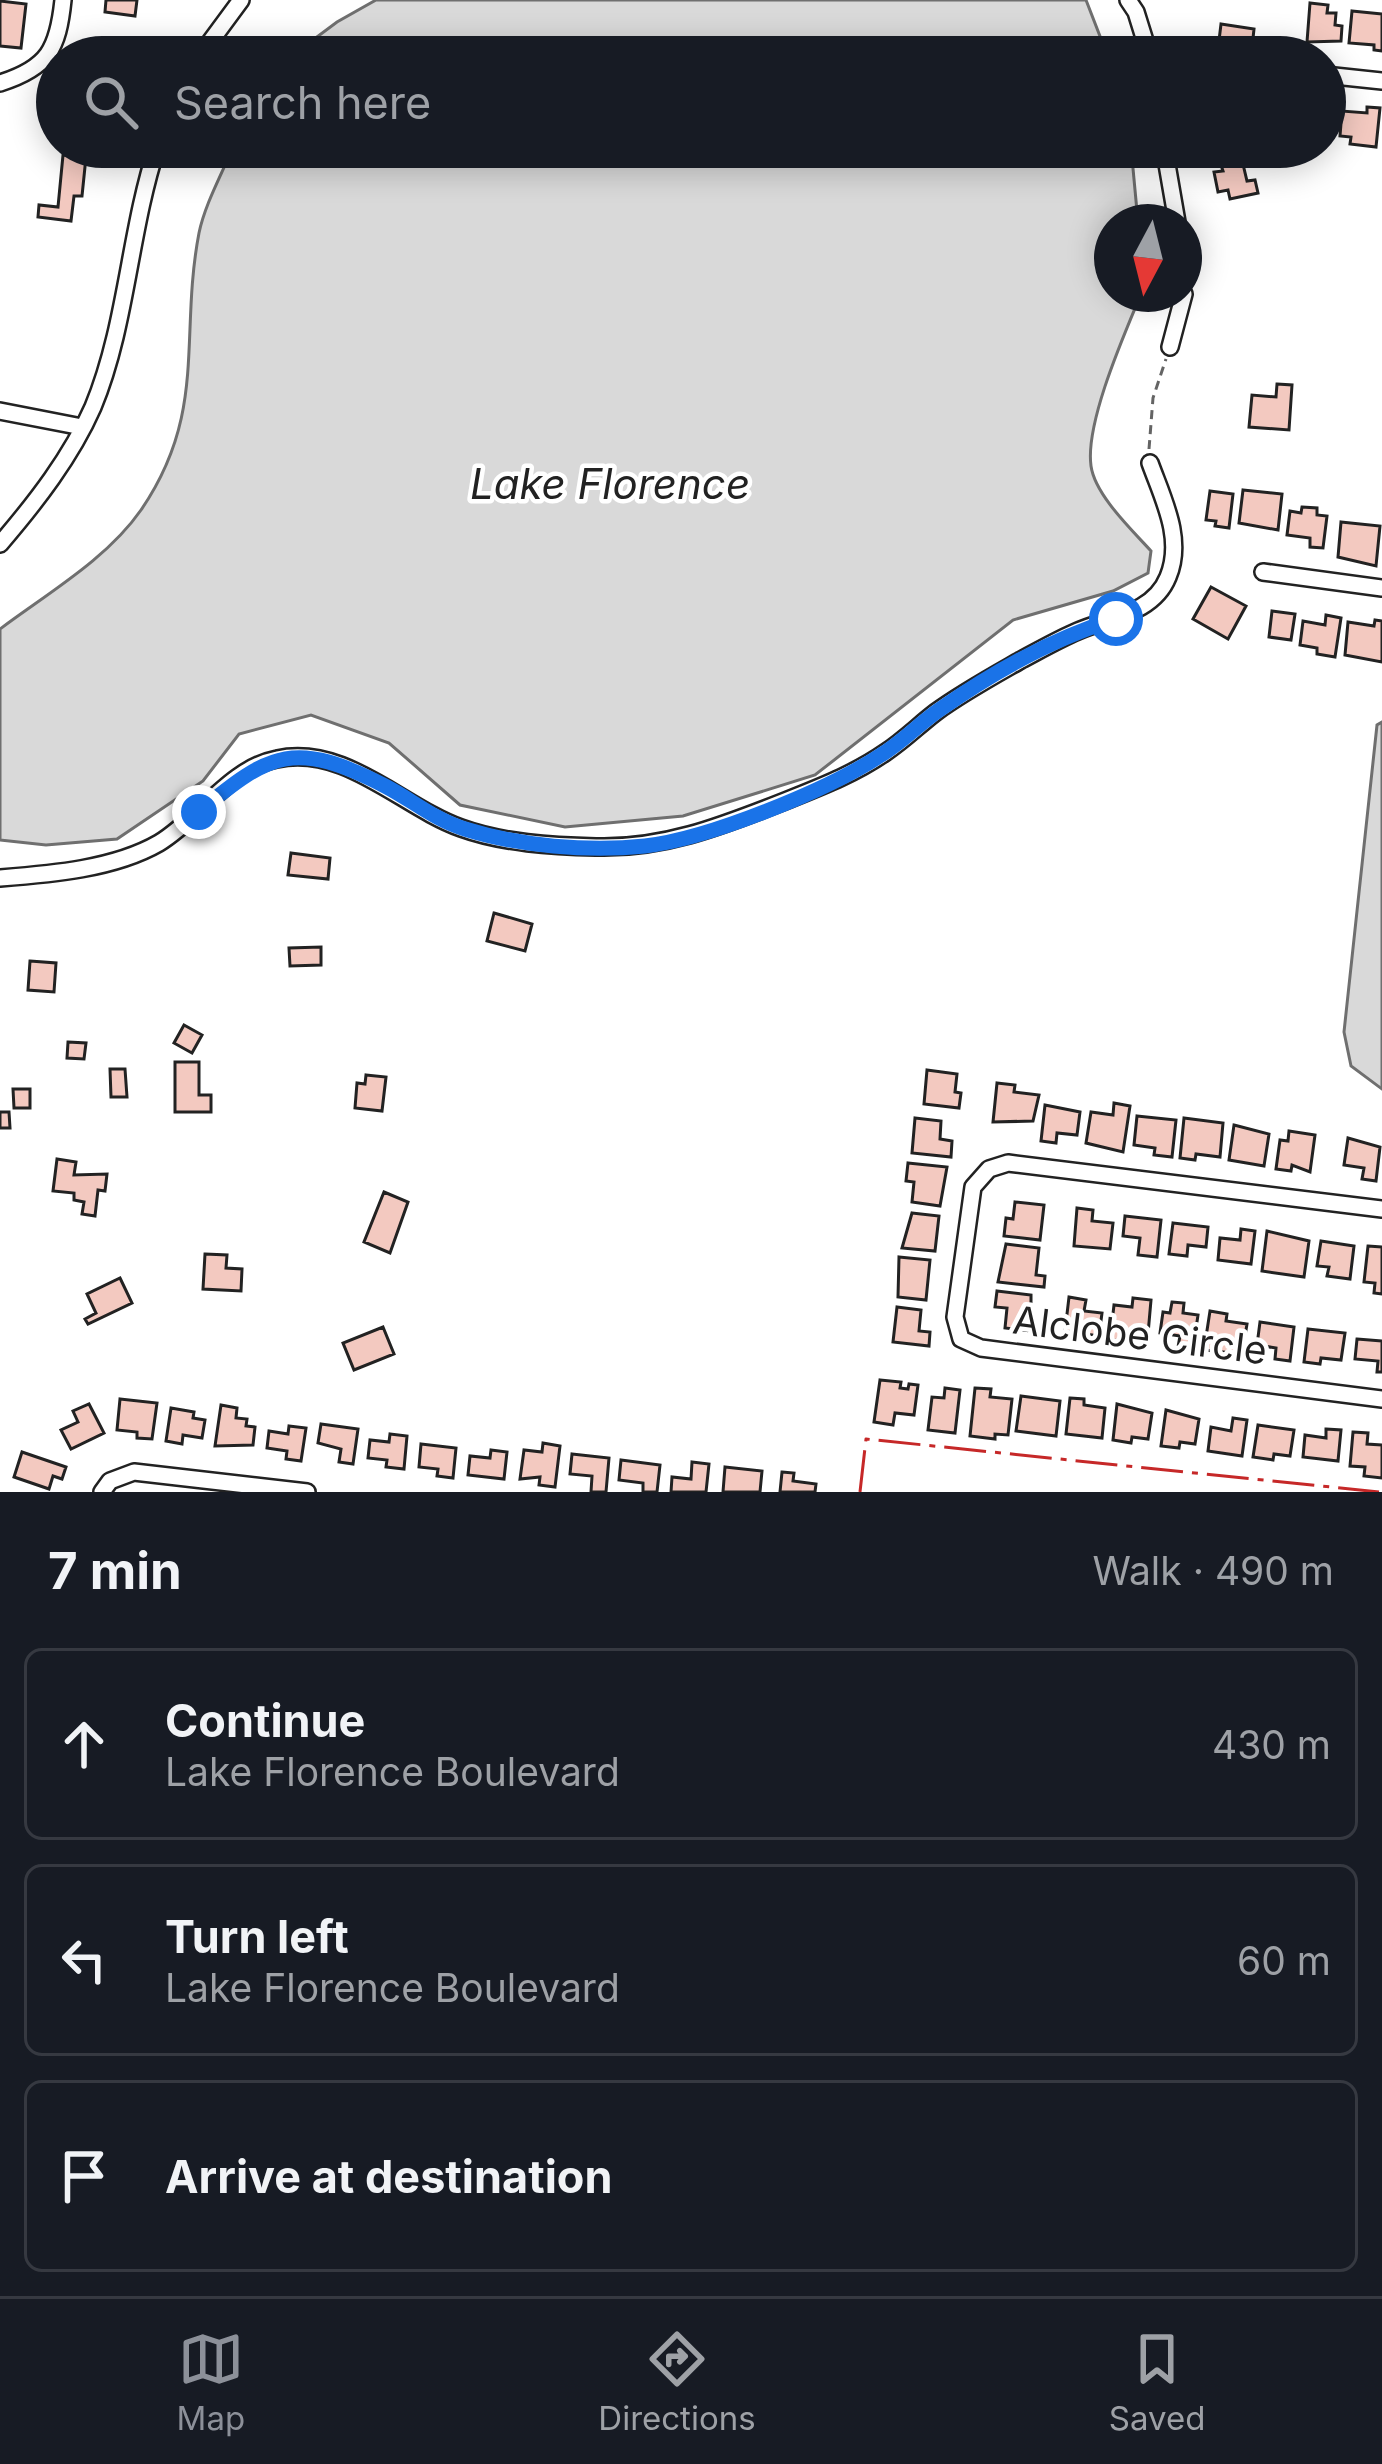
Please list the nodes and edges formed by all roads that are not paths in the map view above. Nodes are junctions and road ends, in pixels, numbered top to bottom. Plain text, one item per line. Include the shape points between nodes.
1 (63, 0) edge
2 (241, 0) edge
3 (1128, 0) edge
4 (57, 36) edge
5 (214, 36) edge
6 (1143, 36) edge
7 (36, 68) edge
8 (1346, 77) edge
9 (1382, 81) edge
10 (0, 83) edge
11 (151, 168) edge
12 (1168, 168) edge
13 (1174, 204) edge
14 (1179, 312) edge
15 (1170, 347) road end
16 (0, 411) edge
17 (82, 427) junction
18 (1150, 463) road end
19 (0, 544) edge
20 (1263, 572) dead end
21 (1382, 588) edge
22 (0, 878) edge
23 (1382, 1209) edge
24 (1382, 1400) edge
25 (102, 1492) edge
26 (308, 1492) edge

1 - 4 street
2 - 5 street
3 - 6 street
7 - 10 street
8 - 9 street
11 - 17 street via 110,352
12 - 13 street
14 - 15 street
16 - 17 street
17 - 19 street
18 - 22 street via 1175,548 1168,579 1150,602 1019,662 847,777 698,835 645,846 520,841 463,829 386,786 305,757 245,772 158,844 110,861
20 - 21 street
23 - 24 street, Alclobe Circle via 1008,1163 973,1187 955,1317 962,1339 981,1348
25 - 26 street via 134,1472

